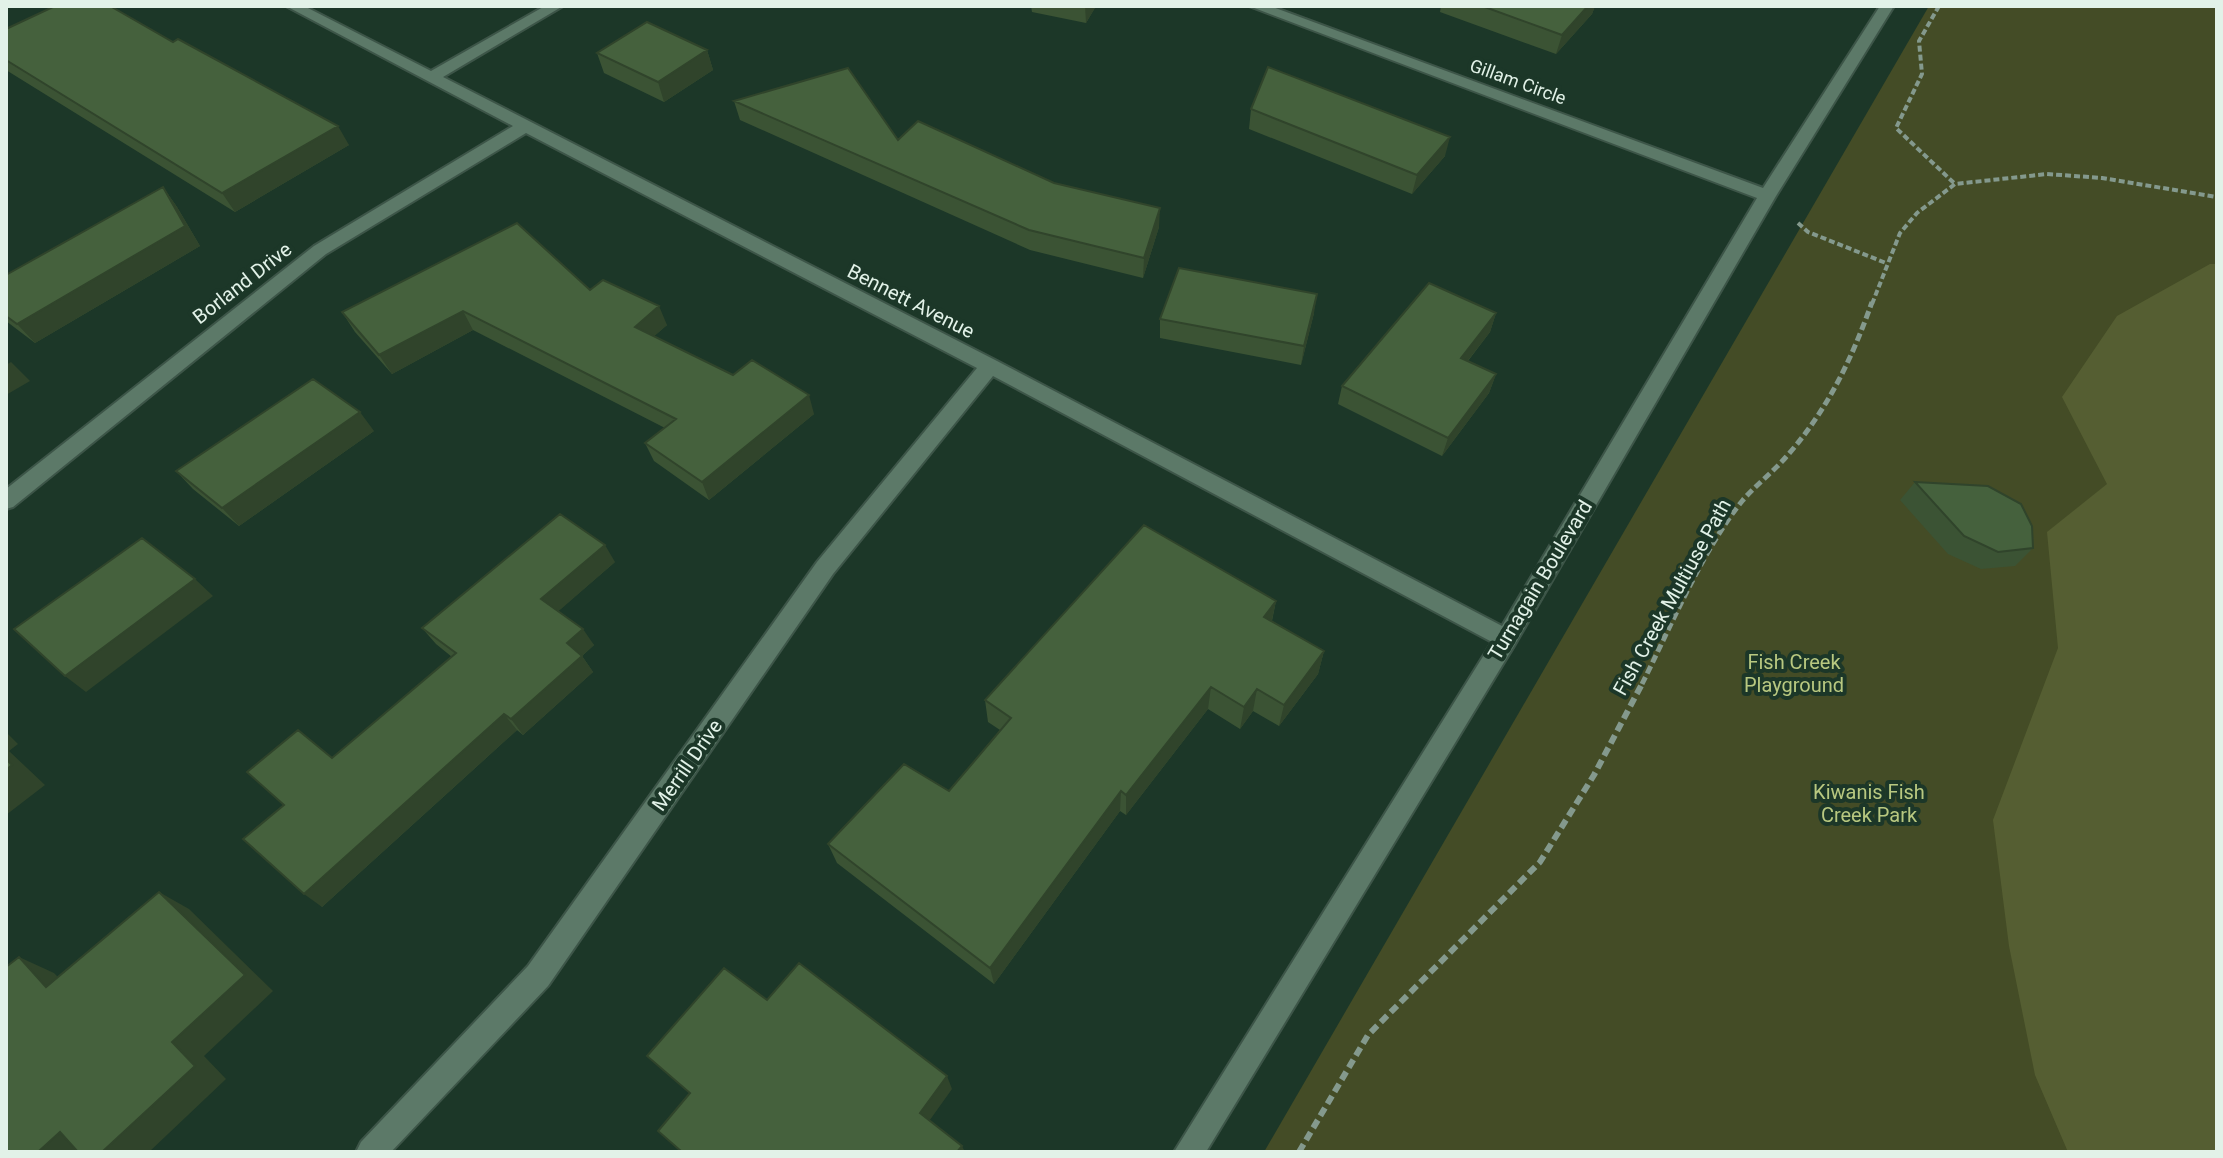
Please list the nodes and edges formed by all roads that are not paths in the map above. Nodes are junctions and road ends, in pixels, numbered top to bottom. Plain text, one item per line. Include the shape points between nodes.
1 (293, 6) edge
2 (556, 6) edge
3 (1256, 6) edge
4 (1887, 6) edge
5 (429, 78) junction
6 (524, 127) junction
7 (1767, 196) junction
8 (990, 366) junction
9 (6, 501) edge
10 (1506, 639) junction
11 (371, 1152) edge
12 (1189, 1152) edge

1 - 5 street, Bennett Avenue
2 - 5 street
3 - 7 street, Gillam Circle
4 - 7 street, Turnagain Boulevard
5 - 6 street, Bennett Avenue
6 - 8 street, Bennett Avenue
6 - 9 street, Borland Drive via 320,250
7 - 10 street, Turnagain Boulevard
8 - 10 street, Bennett Avenue
8 - 11 street, Merrill Drive via 825,568 538,976
10 - 12 street, Turnagain Boulevard

